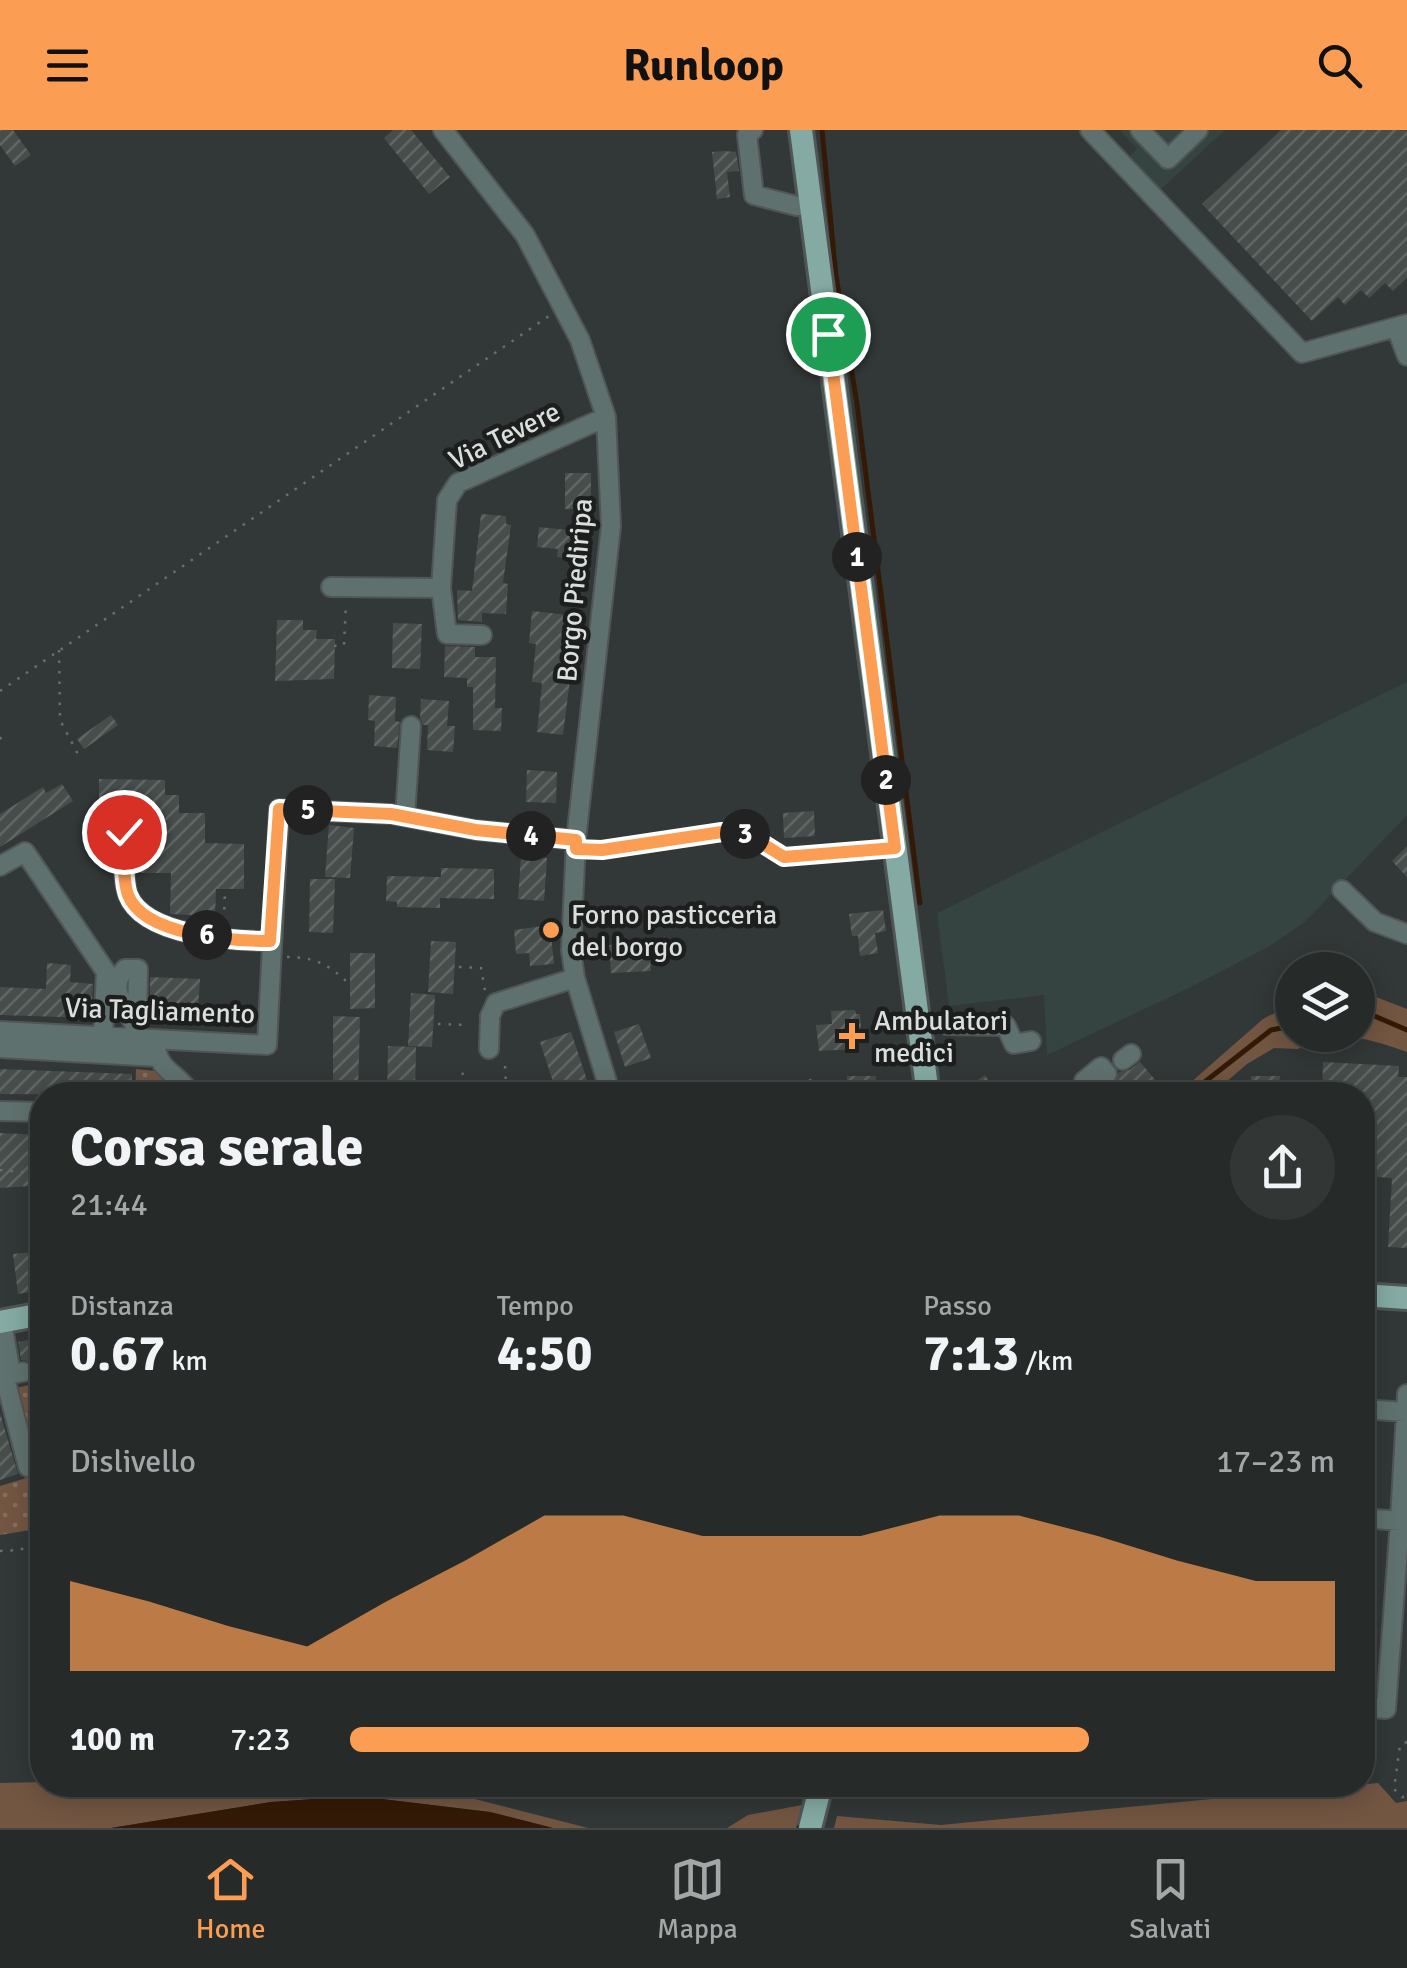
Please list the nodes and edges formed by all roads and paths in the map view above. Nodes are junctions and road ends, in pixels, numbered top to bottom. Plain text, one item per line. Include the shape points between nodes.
1 (443, 130) edge
2 (753, 130) edge
3 (802, 130) edge
4 (1090, 130) edge
5 (1140, 130) edge
6 (1198, 130) edge
7 (811, 206) junction
8 (563, 308) junction
9 (1401, 325) edge
10 (1407, 356) edge
11 (606, 417) junction
12 (339, 587) joint
13 (441, 588) junction
14 (482, 635) dead end
15 (334, 646) dead end
16 (59, 649) junction
17 (0, 691) edge
18 (410, 726) dead end
19 (0, 737) edge
20 (4, 744) dead end
21 (80, 758) dead end
22 (405, 816) junction
23 (124, 832) dead end
24 (576, 845) junction
25 (895, 848) junction
26 (0, 866) edge
27 (225, 889) dead end
28 (1342, 890) dead end
29 (1407, 934) edge
30 (223, 936) junction
31 (270, 949) junction
32 (459, 967) dead end
33 (575, 978) junction
34 (350, 985) dead end
35 (496, 1003) junction
36 (438, 1024) dead end
37 (466, 1025) dead end
38 (947, 1025) dead end
39 (0, 1031) edge
40 (103, 1037) junction
41 (148, 1040) junction
42 (180, 1042) junction
43 (1031, 1042) dead end
44 (0, 1048) edge
45 (489, 1050) dead end
46 (464, 1066) dead end
47 (505, 1066) dead end
48 (1107, 1074) dead end
49 (180, 1076) junction
50 (816, 1079) dead end
51 (1084, 1081) dead end
52 (184, 1082) edge
53 (460, 1082) edge
54 (506, 1082) edge
55 (608, 1082) edge
56 (801, 1082) edge
57 (926, 1082) edge
58 (0, 1110) edge
59 (30, 1111) edge
60 (0, 1170) edge
61 (30, 1173) edge
62 (1375, 1296) edge
63 (1407, 1298) edge
64 (30, 1316) edge
65 (1, 1322) edge
66 (0, 1359) edge
67 (24, 1372) dead end
68 (1407, 1394) edge
69 (1375, 1410) edge
70 (1406, 1412) edge
71 (28, 1467) dead end
72 (1375, 1519) edge
73 (1404, 1521) edge
74 (30, 1546) edge
75 (0, 1551) edge
76 (1375, 1708) edge
77 (1407, 1742) edge
78 (818, 1797) edge
79 (1407, 1797) edge
80 (810, 1828) edge

1 - 8 street, Borgo Piediripa via 525,235
2 - 7 street via 747,135 754,195
3 - 7 main road
4 - 9 street via 1302,354
5 - 6 street via 1168,159
7 - 25 main road
8 - 11 street, Borgo Piediripa
8 - 16 path
9 - 10 street
11 - 13 street, Via Tevere via 458,483 447,500
11 - 24 street, Borgo Piediripa via 611,526
12 - 13 street
12 - 15 path via 344,645
13 - 14 street, Via Tevere via 446,634
16 - 17 path
16 - 21 path via 60,720
18 - 22 street
19 - 20 path
22 - 24 street, Via Tagliamento
22 - 31 street, Via Tagliamento via 279,809
23 - 30 street via 128,895 145,916 162,926
24 - 25 path via 602,850 722,832 747,834 784,857
24 - 33 street, Borgo Piediripa
25 - 57 main road
26 - 40 street via 25,852 106,972
27 - 30 path
28 - 29 street via 1374,922
30 - 31 street
31 - 34 path via 331,966
31 - 42 street, Via Tagliamento via 266,1045
32 - 35 path via 481,968 484,990
33 - 35 street
33 - 55 street, Borgo Piediripa
35 - 45 street
36 - 37 path
38 - 43 street via 1006,1026 1014,1044
39 - 40 street, Via Tagliamento
40 - 41 street, Via Tagliamento
41 - 42 street, Via Tagliamento
41 - 44 street
41 - 49 street via 164,1069
42 - 49 street
46 - 53 path
47 - 54 path
48 - 51 street via 1101,1068
49 - 52 street
50 - 56 path
58 - 59 street
60 - 61 path
62 - 63 main road
64 - 65 main road
65 - 67 street via 12,1374
66 - 71 street
68 - 70 street
69 - 70 street
70 - 73 street
72 - 73 street
73 - 76 street via 1386,1709
74 - 75 path
77 - 79 path via 1400,1745 1394,1790
78 - 80 main road, bridge

